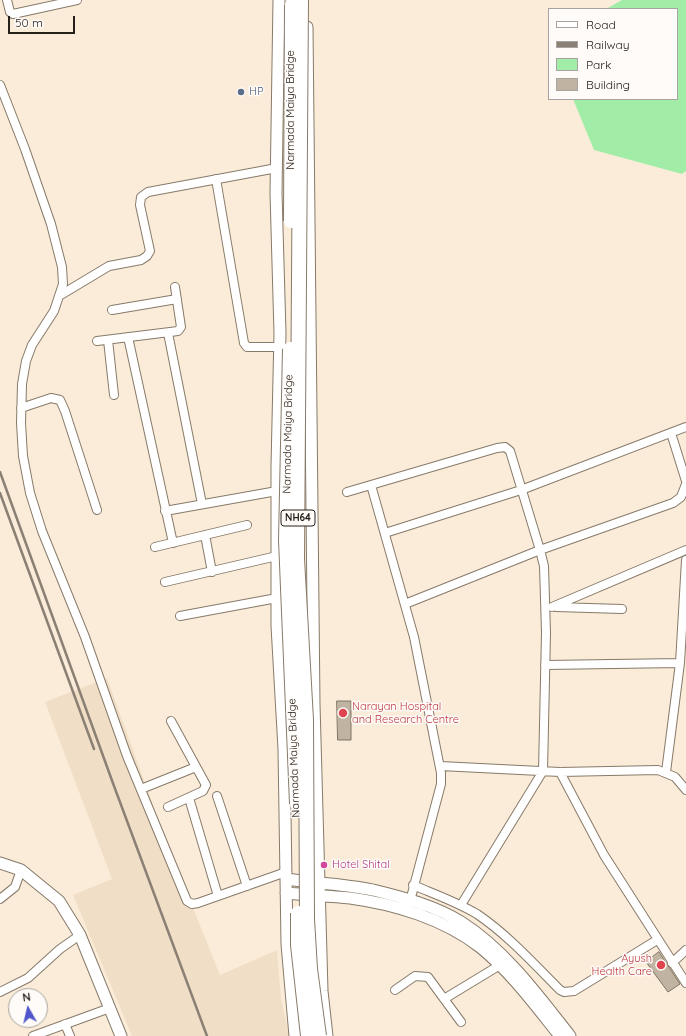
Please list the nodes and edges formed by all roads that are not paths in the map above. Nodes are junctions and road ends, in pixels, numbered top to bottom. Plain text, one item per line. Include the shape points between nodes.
1 (7, 0) edge
2 (77, 0) edge
3 (279, 0) edge
4 (292, 0) edge
5 (302, 0) edge
6 (307, 0) edge
7 (0, 85) edge
8 (277, 168) junction
9 (216, 179) junction
10 (175, 287) dead end
11 (59, 296) junction
12 (177, 299) junction
13 (112, 310) dead end
14 (168, 332) junction
15 (128, 337) junction
16 (108, 340) junction
17 (96, 341) dead end
18 (280, 347) junction
19 (114, 395) dead end
20 (21, 408) junction
21 (686, 428) edge
22 (671, 433) junction
23 (686, 481) edge
24 (371, 485) junction
25 (685, 487) edge
26 (521, 490) junction
27 (277, 491) junction
28 (347, 492) dead end
29 (686, 502) edge
30 (202, 504) junction
31 (97, 510) dead end
32 (165, 511) junction
33 (247, 525) dead end
34 (385, 532) junction
35 (205, 535) junction
36 (173, 543) junction
37 (155, 547) dead end
38 (540, 550) junction
39 (686, 550) edge
40 (277, 556) junction
41 (686, 560) edge
42 (212, 572) junction
43 (165, 582) dead end
44 (277, 598) junction
45 (405, 604) junction
46 (549, 607) junction
47 (622, 609) dead end
48 (180, 616) dead end
49 (680, 663) junction
50 (545, 665) junction
51 (170, 721) dead end
52 (440, 766) junction
53 (196, 767) junction
54 (543, 771) junction
55 (560, 772) junction
56 (666, 772) junction
57 (141, 789) junction
58 (686, 790) edge
59 (216, 796) dead end
60 (189, 798) junction
61 (168, 807) dead end
62 (0, 863) edge
63 (21, 870) junction
64 (286, 876) junction
65 (319, 884) junction
66 (413, 885) junction
67 (247, 886) junction
68 (286, 893) junction
69 (218, 896) junction
70 (319, 896) junction
71 (0, 900) edge
72 (461, 905) junction
73 (408, 906) junction
74 (80, 935) junction
75 (657, 940) junction
76 (686, 950) edge
77 (672, 963) junction
78 (500, 966) junction
79 (686, 983) edge
80 (395, 990) dead end
81 (0, 992) edge
82 (444, 999) junction
83 (110, 1008) junction
84 (461, 1022) dead end
85 (65, 1024) junction
86 (34, 1036) edge
87 (70, 1036) edge
88 (122, 1036) edge
89 (295, 1036) edge
90 (308, 1036) edge
91 (319, 1036) edge
92 (327, 1036) edge
93 (560, 1036) edge
94 (570, 1036) edge

1 - 2 street via 13,14
3 - 8 street, NH64
4 - 90 highway, Narmada Maiya Bridge / NH64, bridge via 292,283 286,540 297,797 298,944
5 - 91 highway, NH64, bridge via 297,559 306,720 307,919 310,969
6 - 65 street via 313,657
7 - 11 street via 51,224 62,267
8 - 9 street
8 - 18 street, NH64
9 - 11 street via 148,192 141,197 140,205 150,251 147,256 141,260 109,266
9 - 18 street via 244,343 247,347 254,348
10 - 12 street
11 - 20 street via 54,311 32,345 28,356 22,384
12 - 13 street
12 - 14 street via 181,327 178,331
14 - 15 street
14 - 30 street
15 - 16 street
15 - 32 street
16 - 17 street
16 - 19 street
18 - 27 street, NH64
20 - 31 street via 51,398 60,400
20 - 57 street via 23,456 30,493 42,531 85,637
21 - 22 street
22 - 23 street
22 - 26 street
24 - 26 street via 505,447 510,451
24 - 28 street
24 - 34 street
25 - 29 street
25 - 38 street via 681,497 673,502
26 - 34 street
26 - 38 street
27 - 30 street
27 - 40 street, NH64
30 - 32 street
32 - 36 street
33 - 35 street
34 - 45 street
35 - 36 street
35 - 42 street
36 - 37 street
38 - 45 street
38 - 46 street
39 - 46 street
40 - 42 street
40 - 44 street, NH64
41 - 49 street
42 - 43 street
44 - 48 street
44 - 64 street, NH64 via 284,749
45 - 52 street via 414,636
46 - 47 street
46 - 50 street
49 - 50 street
49 - 56 street
50 - 54 street
51 - 53 street
52 - 54 street
52 - 66 street via 441,784
53 - 57 street
53 - 60 street via 206,785 202,791
54 - 55 street
54 - 72 street
55 - 56 street
55 - 75 street via 604,855
56 - 58 street via 675,777
57 - 69 street via 187,901 194,904
59 - 67 street
60 - 61 street
60 - 69 street
62 - 63 street
63 - 71 street via 15,887
63 - 74 street via 59,901
64 - 65 street
64 - 67 street
64 - 68 street, NH64
65 - 70 street
65 - 73 street via 354,887
66 - 72 street
66 - 73 street
67 - 69 street
68 - 70 street
68 - 89 street, NH64 via 287,944
70 - 73 street
70 - 92 street via 322,991
72 - 75 street via 521,950 564,992 574,991
73 - 78 street via 458,932
73 - 94 street via 437,910 461,922 486,941 536,992
74 - 81 street via 60,948 28,978
74 - 83 street
75 - 77 street
76 - 77 street
77 - 79 street
78 - 82 street
78 - 93 street
80 - 82 street via 415,976 424,976 428,977
82 - 84 street
83 - 85 street
83 - 88 street
85 - 86 street
85 - 87 street

